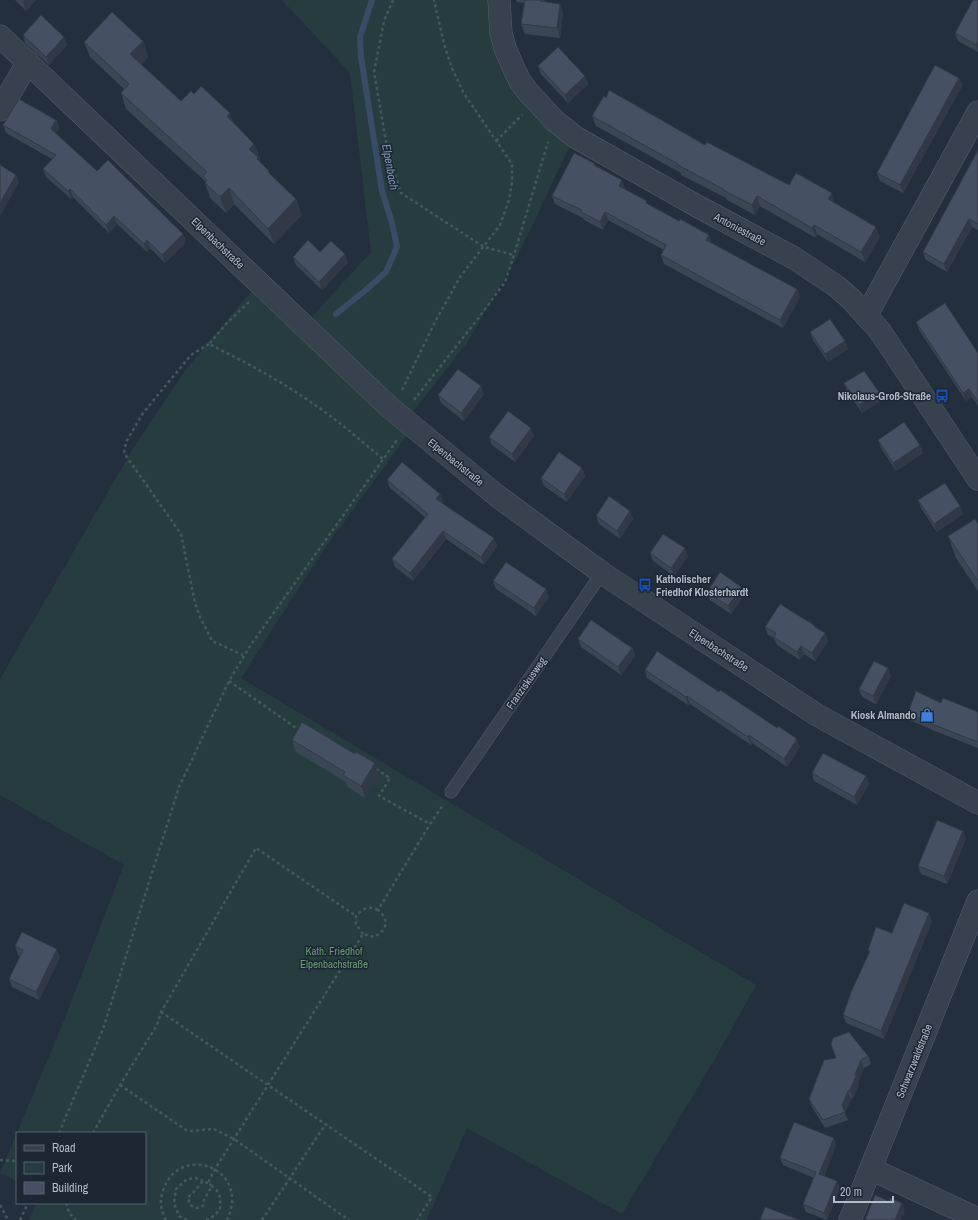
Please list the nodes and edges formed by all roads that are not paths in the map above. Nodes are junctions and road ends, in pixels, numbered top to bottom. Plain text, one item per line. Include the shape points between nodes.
1 (498, 0) edge
2 (0, 36) edge
3 (28, 62) junction
4 (0, 110) edge
5 (978, 112) edge
6 (866, 316) junction
7 (978, 479) edge
8 (602, 573) junction
9 (451, 792) road end
10 (978, 803) edge
11 (978, 902) edge
12 (871, 1169) junction
13 (978, 1219) edge
14 (850, 1220) edge

1 - 6 street, Antoniestraße via 505,48 520,80 554,121 575,137 794,258 836,286
2 - 3 street, Elpenbachstraße
3 - 4 street
3 - 8 street, Elpenbachstraße via 399,416 496,495
5 - 6 street
6 - 7 street, Antoniestraße via 880,331
8 - 9 lane, Franziskusweg
8 - 10 street, Elpenbachstraße via 817,714
11 - 12 street, Schwarzwaldstraße
12 - 13 street
12 - 14 street, Schwarzwaldstraße

